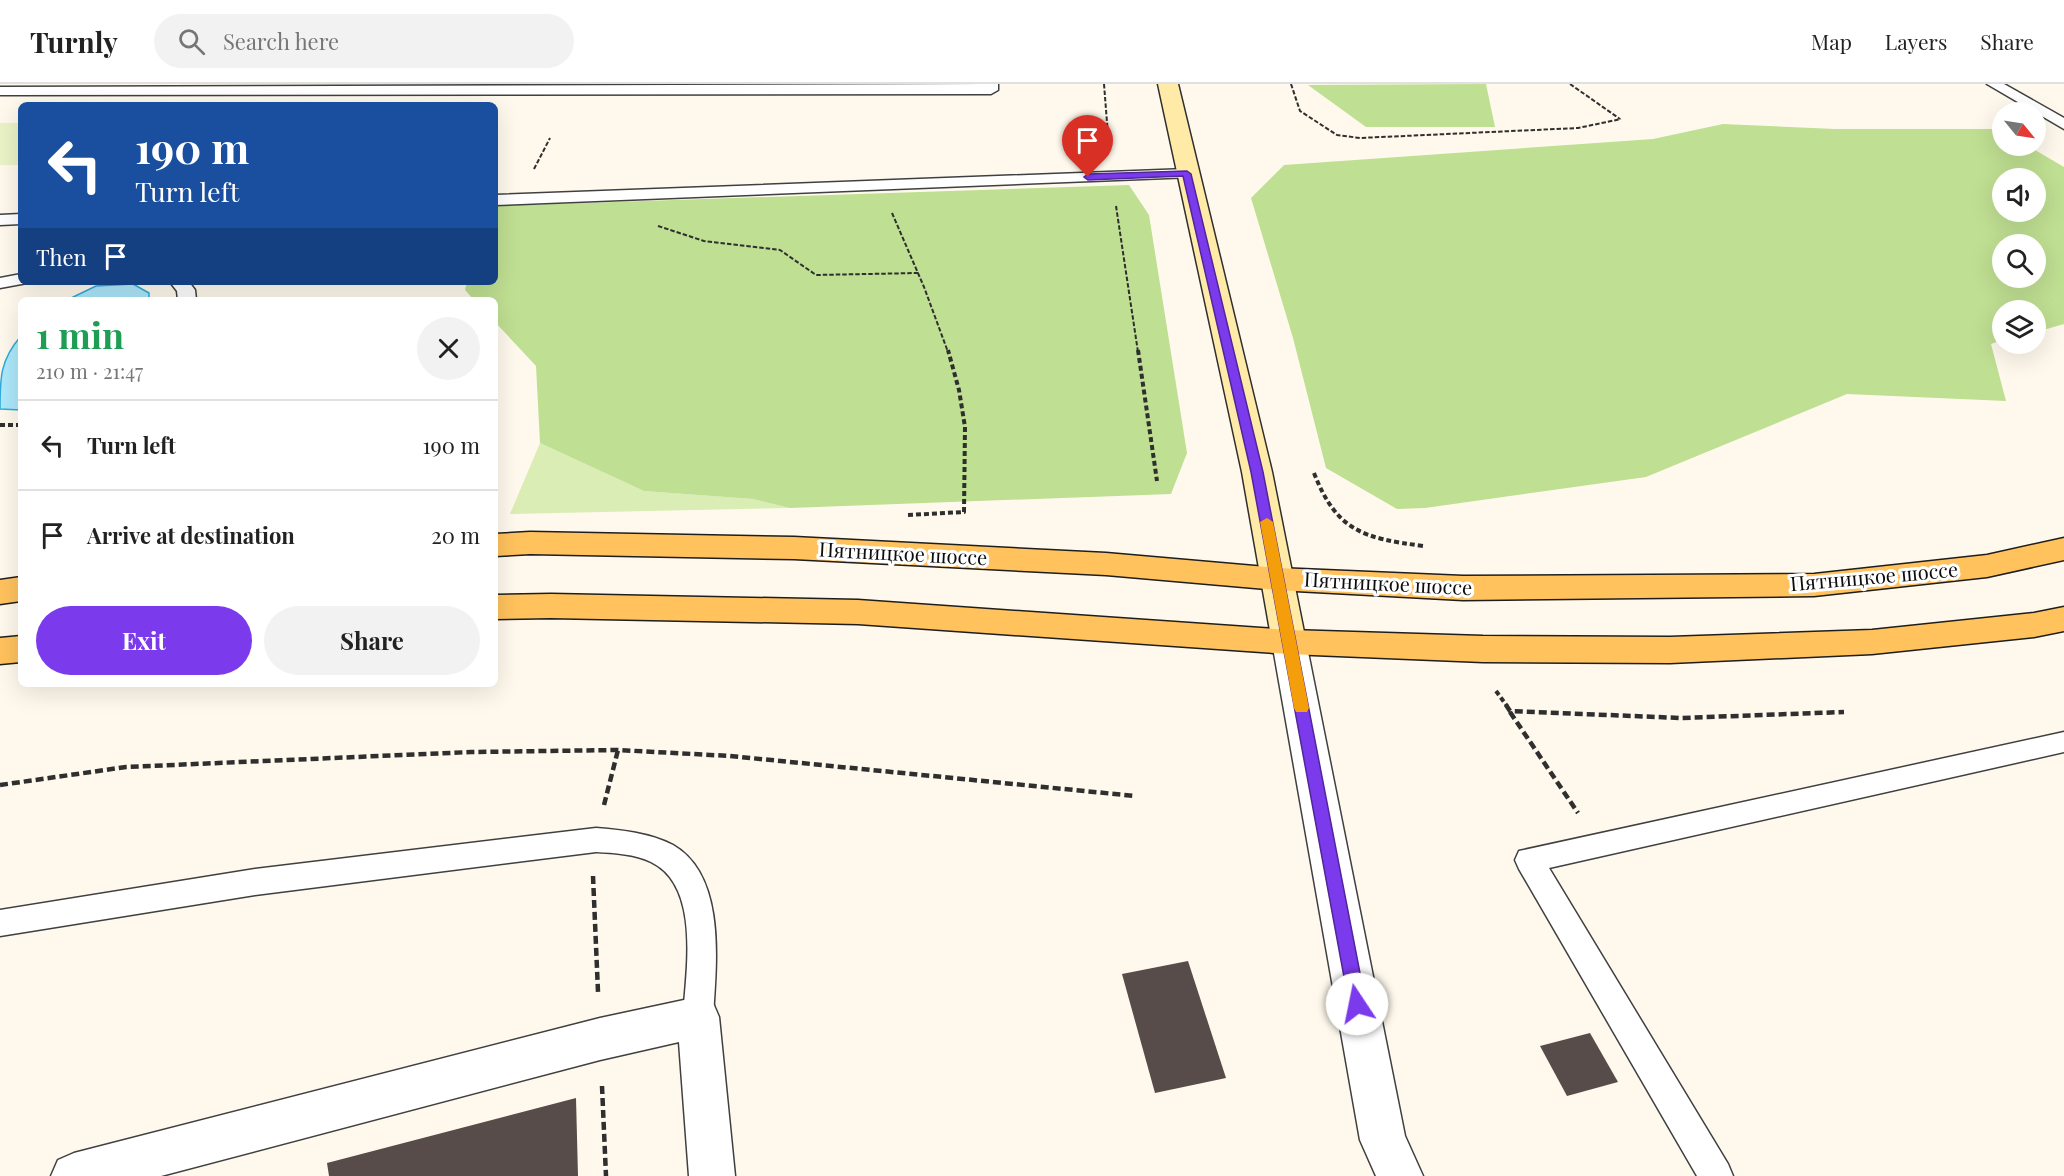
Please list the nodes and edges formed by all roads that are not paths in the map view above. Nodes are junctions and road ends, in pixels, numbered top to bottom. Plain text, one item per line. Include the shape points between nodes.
1 (992, 84) edge
2 (1168, 84) edge
3 (1994, 84) edge
4 (466, 88) edge
5 (0, 91) edge
6 (2064, 124) edge
7 (1187, 174) junction
8 (498, 200) edge
9 (18, 219) edge
10 (0, 220) edge
11 (18, 280) edge
12 (0, 283) edge
13 (498, 544) edge
14 (2064, 549) edge
15 (1277, 579) junction
16 (18, 590) edge
17 (0, 592) edge
18 (498, 607) edge
19 (2064, 619) edge
20 (1289, 642) junction
21 (18, 649) edge
22 (0, 651) edge
23 (2064, 742) edge
24 (0, 923) edge
25 (698, 1017) junction
26 (74, 1176) edge
27 (712, 1176) edge
28 (1400, 1176) edge
29 (1716, 1176) edge

1 - 4 lane via 991,90
2 - 7 street
3 - 6 lane
4 - 5 lane
7 - 8 lane
7 - 15 street via 1257,472
9 - 10 lane
11 - 12 lane
13 - 15 main road, Пятницкое шоссе via 756,547 1106,564
14 - 15 main road, Пятницкое шоссе via 1987,566 1814,585 1463,588
15 - 20 street
16 - 17 main road
18 - 20 main road via 858,612
19 - 20 main road via 1872,642 1670,650
20 - 28 street via 1383,1140
21 - 22 main road
23 - 29 lane via 1529,860
24 - 25 lane via 255,882 596,840 639,845 666,855 688,877 702,921
25 - 26 street
25 - 27 street

